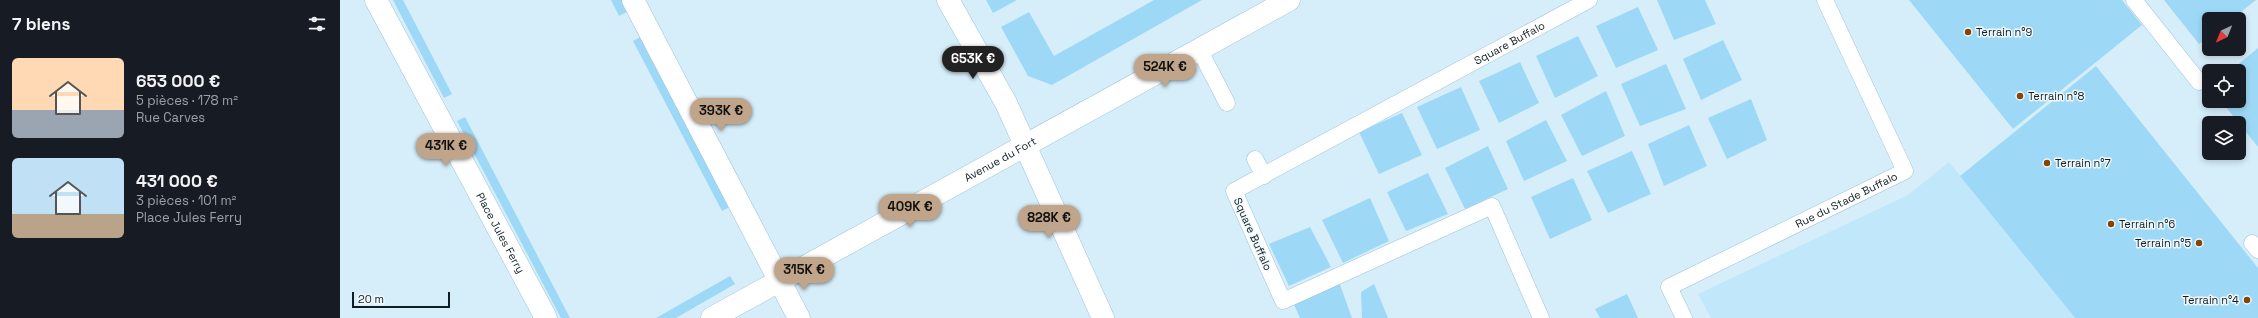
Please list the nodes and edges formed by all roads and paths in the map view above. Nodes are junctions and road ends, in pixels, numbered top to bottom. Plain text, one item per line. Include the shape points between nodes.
1 (376, 0) edge
2 (633, 0) edge
3 (948, 0) edge
4 (1289, 0) edge
5 (1589, 0) edge
6 (1825, 0) edge
7 (2134, 0) edge
8 (1200, 49) junction
9 (2199, 82) dead end
10 (1227, 103) dead end
11 (1025, 146) junction
12 (1255, 160) dead end
13 (1264, 176) junction
14 (779, 280) junction
15 (546, 318) edge
16 (712, 318) edge
17 (799, 318) edge
18 (1103, 318) edge
19 (1541, 318) edge
20 (1684, 318) edge

1 - 15 street, Place Jules Ferry
2 - 14 street
3 - 11 street via 1006,103
4 - 8 street, Avenue du Fort
5 - 13 lane, Square Buffalo
6 - 20 lane, Rue du Stade Buffalo via 1905,171 1669,287
7 - 9 lane
8 - 10 lane
8 - 11 street, Avenue du Fort
11 - 14 street, Avenue du Fort
11 - 18 street
12 - 13 lane
13 - 19 lane, Square Buffalo via 1234,191 1283,301 1492,206
14 - 16 street, Avenue du Fort
14 - 17 street

